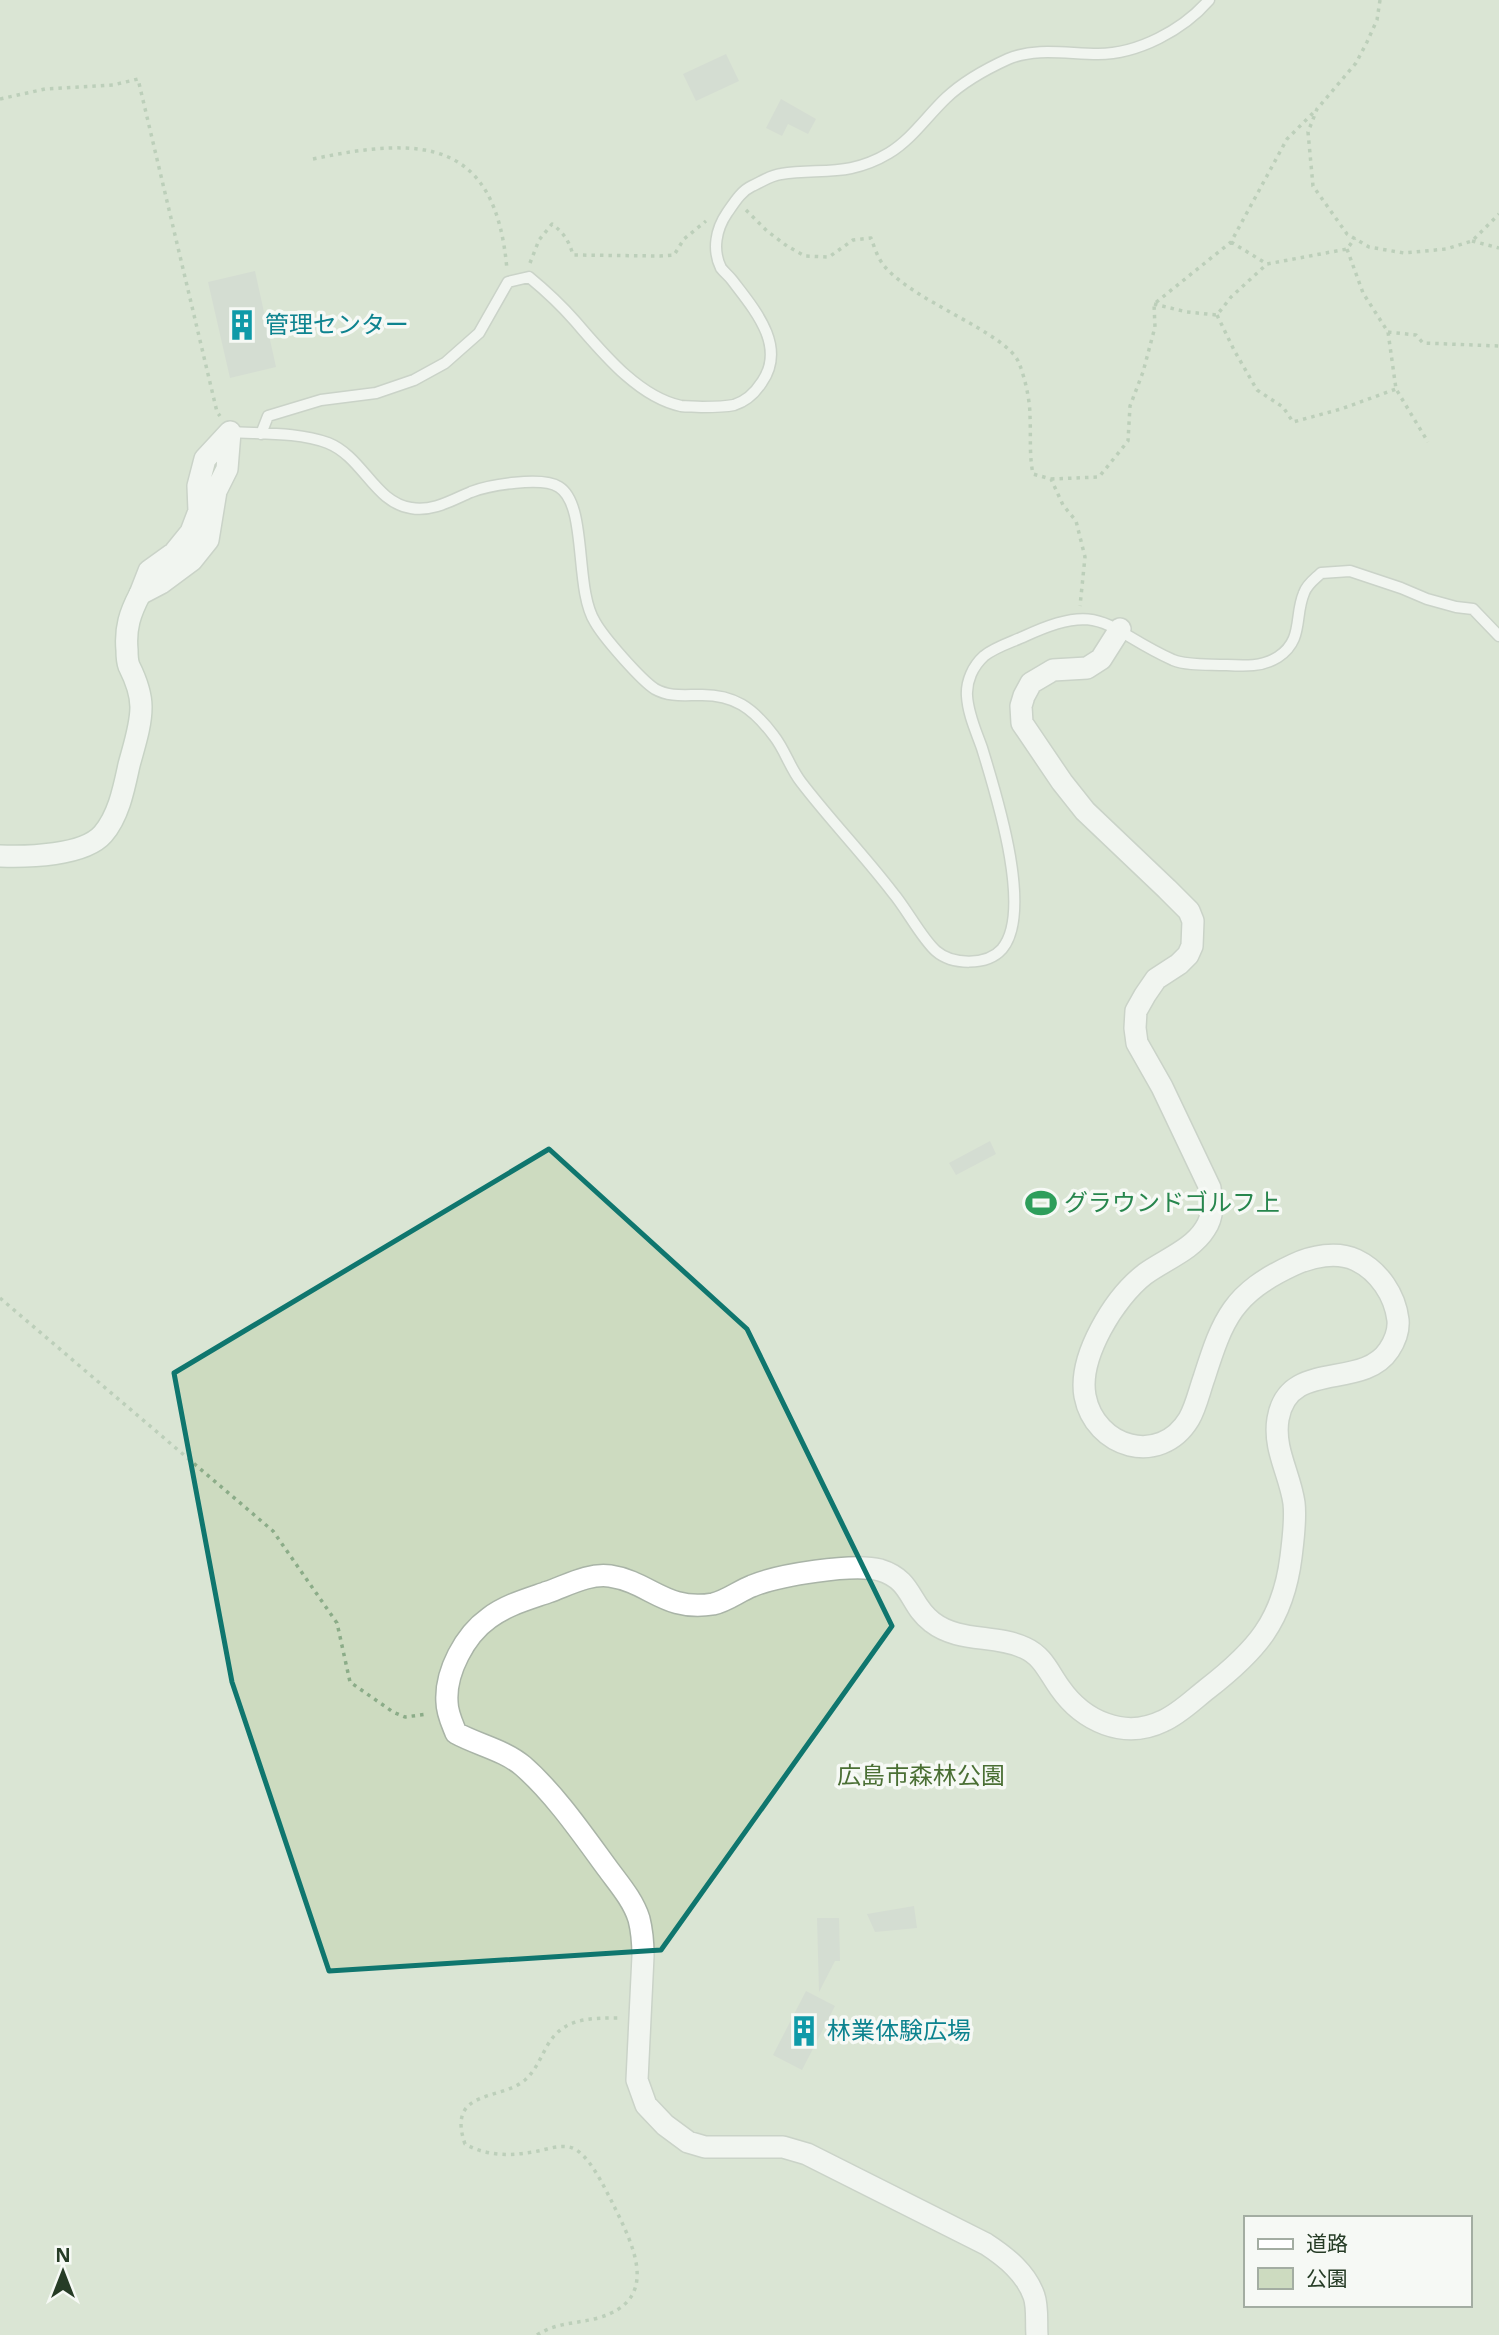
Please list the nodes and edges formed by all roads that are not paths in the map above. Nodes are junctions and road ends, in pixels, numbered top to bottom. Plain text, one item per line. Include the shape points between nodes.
1 (1209, 0) edge
2 (230, 432) joint
3 (261, 434) junction
4 (1119, 629) junction
5 (1499, 636) edge
6 (0, 856) edge
7 (1037, 2335) edge

1 - 3 lane via 1178,27 1121,52 1039,52 1011,58 966,81 889,153 843,171 778,174 747,188 721,221 717,251 721,268 762,321 772,351 771,367 754,394 734,405 680,405 647,391 622,372 529,277 508,282 479,333 444,363 376,393 321,400 268,416
2 - 3 lane
2 - 6 street via 205,459 198,486 199,511 191,532 174,553 149,571 129,615 125,633 128,664 141,706 124,792 102,836 78,849
3 - 4 lane via 328,443 349,455 390,502 414,509 440,506 477,489 517,483 549,482 563,489 573,503 586,604 617,651 654,688 676,696 730,698 750,709 776,738 797,778 936,951 956,961 979,961 1001,950 1011,929 1014,897 1009,847 970,715 969,678 986,655 1052,623 1078,618
4 - 5 lane via 1178,662 1252,667 1274,660 1289,648 1305,588 1321,573 1350,571 1427,599 1473,609
4 - 7 street via 1101,659 1087,668 1053,670 1031,683 1021,706 1023,723 1085,811 1167,888 1194,921 1188,956 1157,979 1145,995 1136,1011 1135,1028 1137,1043 1210,1188 1212,1214 1195,1241 1144,1275 1107,1320 1086,1361 1083,1378 1090,1413 1114,1440 1137,1447 1158,1446 1175,1436 1192,1414 1218,1334 1238,1301 1267,1278 1303,1260 1342,1256 1368,1267 1392,1296 1398,1320 1389,1352 1377,1364 1363,1371 1315,1378 1281,1405 1277,1446 1294,1502 1293,1544 1286,1590 1264,1636 1231,1670 1166,1721 1142,1728 1118,1727 1102,1724 1072,1704 1030,1649 951,1633 935,1625 910,1590 884,1571 858,1567 816,1572 757,1584 717,1603 681,1605 607,1575 584,1578 492,1615 475,1629 454,1664 446,1699 456,1733 523,1766 583,1835 638,1917 643,1937 637,2080 646,2105 688,2142 705,2147 783,2147 807,2154 986,2244 1023,2275 1035,2298

